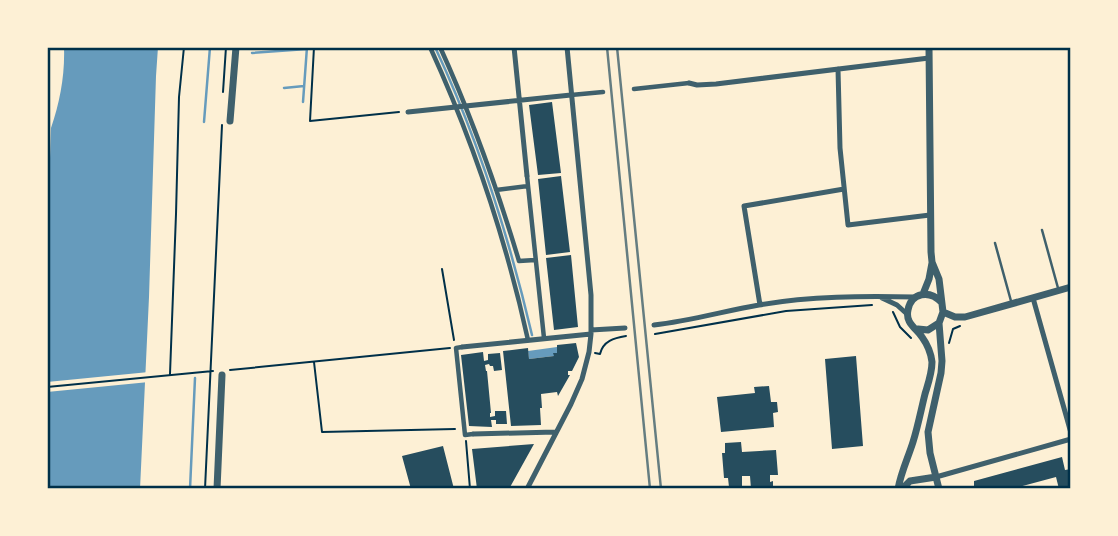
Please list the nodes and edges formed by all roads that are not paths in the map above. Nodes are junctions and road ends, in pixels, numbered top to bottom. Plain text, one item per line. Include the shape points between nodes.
1 (236, 47) edge
2 (430, 47) edge
3 (440, 47) edge
4 (514, 47) edge
5 (567, 47) edge
6 (929, 47) edge
7 (929, 58) junction
8 (838, 69) junction
9 (690, 83) joint
10 (634, 89) dead end
11 (603, 92) dead end
12 (572, 95) junction
13 (519, 100) junction
14 (461, 106) junction
15 (408, 111) road end
16 (230, 121) dead end
17 (527, 177) joint
18 (528, 186) junction
19 (844, 189) junction
20 (496, 190) junction
21 (930, 215) junction
22 (1042, 230) dead end
23 (995, 243) dead end
24 (535, 260) junction
25 (932, 262) junction
26 (1071, 287) edge
27 (1059, 291) junction
28 (919, 296) junction
29 (879, 297) junction
30 (1033, 298) junction
31 (941, 302) junction
32 (1012, 304) junction
33 (760, 305) junction
34 (943, 312) junction
35 (907, 314) junction
36 (939, 323) junction
37 (654, 325) dead end
38 (625, 328) dead end
39 (916, 329) junction
40 (591, 332) junction
41 (544, 338) junction
42 (528, 340) junction
43 (459, 347) joint
44 (221, 373) road end
45 (555, 432) junction
46 (1071, 433) edge
47 (472, 435) joint
48 (1071, 439) edge
49 (936, 477) junction
50 (217, 489) edge
51 (527, 489) edge
52 (900, 489) edge
53 (939, 489) edge

1 - 16 street
2 - 14 street
3 - 14 street
4 - 13 street
5 - 12 street
6 - 7 street
7 - 8 street
7 - 21 street
8 - 9 street
8 - 19 street
9 - 10 street
11 - 12 street
12 - 13 street
12 - 40 street
13 - 14 street
13 - 17 street
14 - 15 street
14 - 20 street
14 - 42 street
17 - 18 street
18 - 20 street
18 - 24 street
19 - 21 street via 848,225
19 - 33 street via 744,206
20 - 24 street via 519,261
21 - 25 street
22 - 27 lane
23 - 32 lane
24 - 41 street
25 - 28 street
25 - 31 street
26 - 27 street
27 - 30 street
28 - 29 street
28 - 31 street via 931,294
28 - 35 street
29 - 33 street
29 - 35 street
30 - 32 street
30 - 46 street
31 - 34 street
32 - 34 street via 961,318
33 - 37 street
34 - 36 street
35 - 39 street
36 - 39 street via 928,330
36 - 49 street via 942,361 928,432
38 - 40 street
39 - 52 street via 929,348 932,368
40 - 41 street
40 - 45 street via 582,379
41 - 42 street
42 - 43 street
43 - 47 street via 465,435
44 - 50 street
45 - 47 street
45 - 51 street
48 - 49 street
49 - 52 street via 910,481
49 - 53 street

